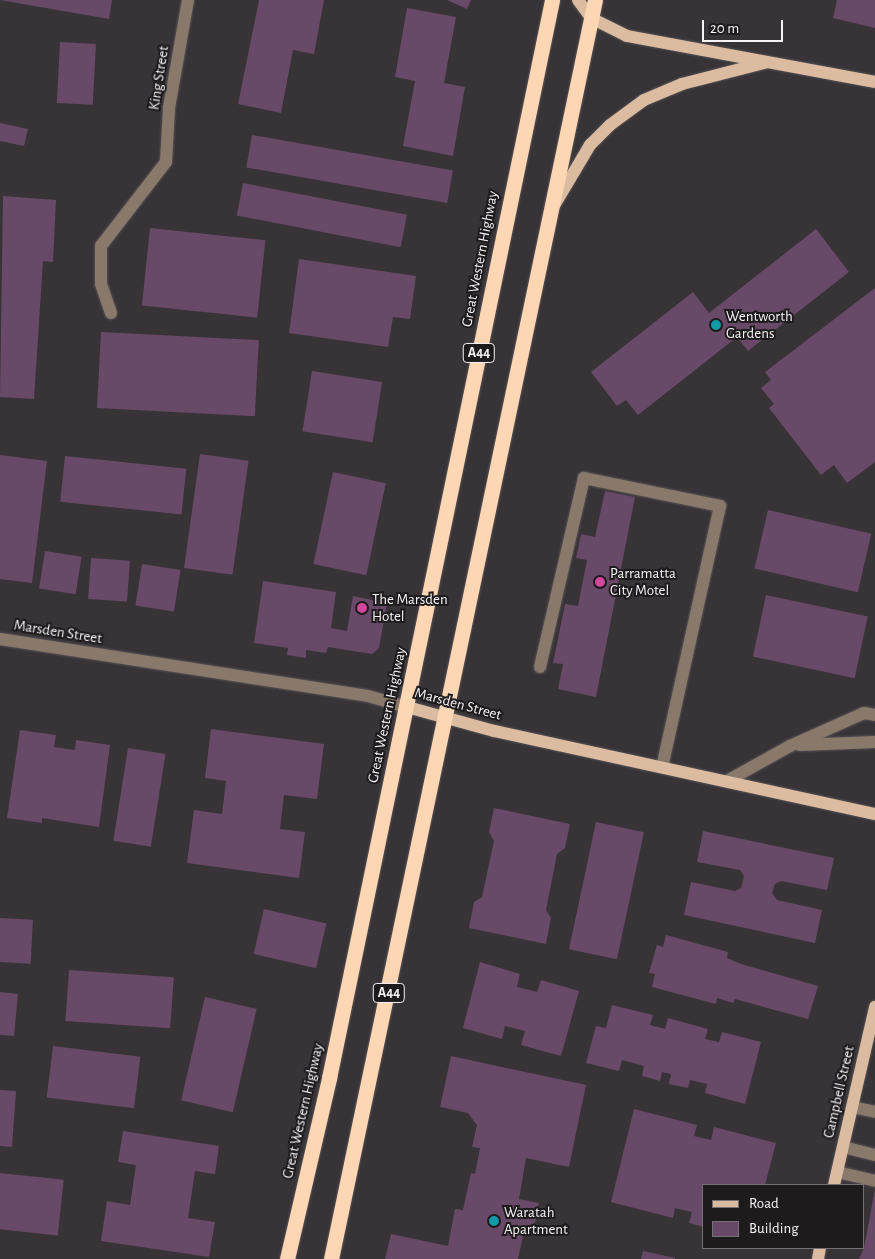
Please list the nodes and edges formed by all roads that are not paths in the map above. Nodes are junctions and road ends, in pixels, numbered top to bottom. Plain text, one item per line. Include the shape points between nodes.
1 (188, 0) edge
2 (552, 0) edge
3 (578, 0) edge
4 (595, 0) edge
5 (591, 18) junction
6 (766, 62) junction
7 (875, 82) edge
8 (548, 214) junction
9 (111, 313) dead end
10 (0, 639) edge
11 (540, 667) dead end
12 (407, 707) junction
13 (875, 715) edge
14 (445, 718) junction
15 (875, 742) edge
16 (790, 746) junction
17 (662, 767) junction
18 (727, 781) junction
19 (875, 814) edge
20 (875, 1007) edge
21 (873, 1029) edge
22 (852, 1107) junction
23 (875, 1112) edge
24 (843, 1147) junction
25 (875, 1155) edge
26 (837, 1172) junction
27 (875, 1181) edge
28 (834, 1184) edge
29 (287, 1259) edge
30 (331, 1259) edge

1 - 9 street, King Street via 169,108 166,162 101,246 101,284
2 - 12 highway, Great Western Highway / A44
3 - 5 main road
4 - 5 highway, A44
5 - 6 main road via 627,36
5 - 8 highway, A44
6 - 7 main road
6 - 8 main road via 682,84 630,110 590,145
8 - 14 highway, A44
10 - 12 street, Marsden Street via 368,696
11 - 17 street via 584,478 720,506
12 - 14 main road, Marsden Street
12 - 29 highway, Great Western Highway / A44
13 - 16 street via 864,713
14 - 17 main road, Marsden Street
14 - 30 highway, A44
15 - 16 street
16 - 18 street
17 - 18 main road, Marsden Street
18 - 19 main road, Marsden Street
20 - 21 main road, Campbell Street
21 - 22 main road, Campbell Street
22 - 23 street
22 - 24 main road, Campbell Street
24 - 25 street
24 - 26 main road, Campbell Street
26 - 27 street
26 - 28 main road, Campbell Street

